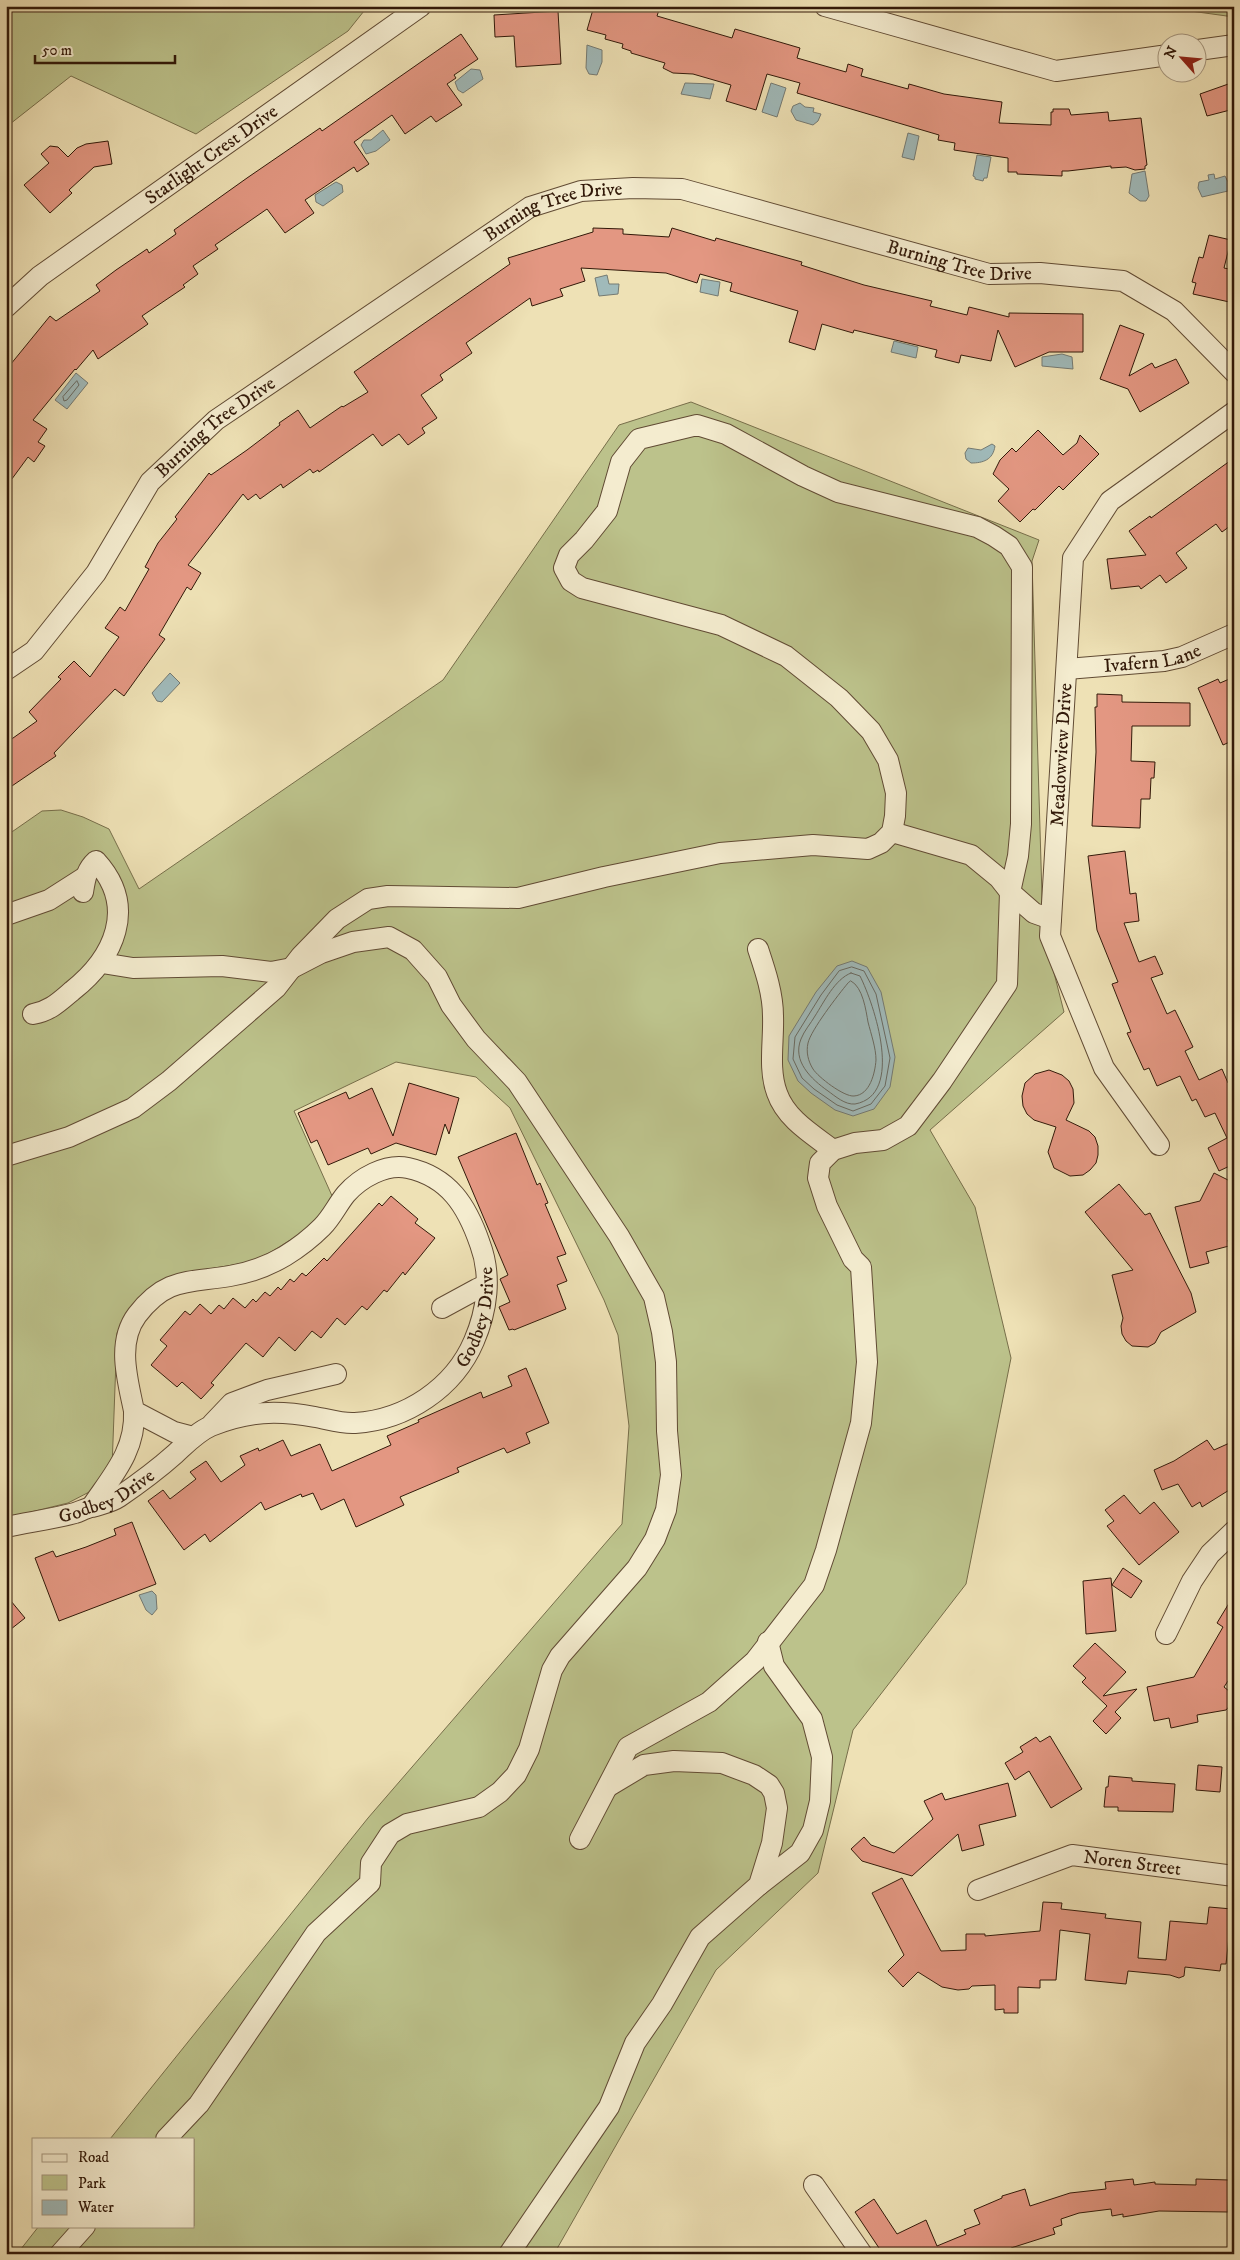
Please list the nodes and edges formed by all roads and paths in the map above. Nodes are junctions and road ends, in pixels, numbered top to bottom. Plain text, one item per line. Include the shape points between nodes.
1 (421, 6) edge
2 (825, 6) edge
3 (1234, 45) edge
4 (1208, 49) edge
5 (1158, 56) edge
6 (6, 307) edge
7 (1234, 372) edge
8 (1234, 412) edge
9 (1234, 634) edge
10 (1067, 669) junction
11 (6, 670) edge
12 (892, 832) junction
13 (1010, 892) junction
14 (6, 915) edge
15 (1051, 919) junction
16 (758, 949) dead end
17 (102, 963) junction
18 (292, 968) junction
19 (33, 1014) dead end
20 (1159, 1145) dead end
21 (833, 1150) junction
22 (6, 1156) edge
23 (486, 1285) junction
24 (442, 1308) dead end
25 (336, 1374) dead end
26 (134, 1412) junction
27 (210, 1426) junction
28 (193, 1437) junction
29 (92, 1506) junction
30 (6, 1527) edge
31 (1234, 1531) edge
32 (1166, 1634) dead end
33 (768, 1642) junction
34 (608, 1787) junction
35 (580, 1839) dead end
36 (1234, 1876) edge
37 (759, 1885) junction
38 (978, 1890) dead end
39 (167, 2138) edge
40 (814, 2185) dead end
41 (83, 2228) edge
42 (60, 2254) edge
43 (509, 2254) edge
44 (862, 2254) edge

1 - 6 street, Starlight Crest Drive via 40,276
2 - 5 street via 1056,71
3 - 4 street
7 - 11 street, Burning Tree Drive via 1174,311 1123,281 1040,273 989,274 682,189 581,192 530,207 216,420 150,482 96,573 34,651
8 - 10 street, Meadowview Drive via 1110,500 1073,558
9 - 10 street, Ivafern Lane via 1182,657 1164,661
10 - 15 street, Meadowview Drive
12 - 13 street via 971,855 999,878
12 - 13 street via 896,793 888,760 871,731 839,698 786,656 721,625 582,588 571,581 564,568 569,555 607,511 621,462 639,439 696,425 726,434 838,492 977,527 1009,546 1022,567 1023,604 1021,824
12 - 18 street via 881,843 868,849 813,845 720,853 518,898 388,896 368,899 337,919
13 - 15 street via 1034,913
13 - 21 street via 1008,984 942,1081 908,1126 883,1140 855,1143
14 - 17 street via 84,885 90,867 96,862 110,881 118,906 118,925
15 - 20 street, Meadowview Drive via 1050,936 1104,1068
16 - 21 street via 774,1014 772,1061 777,1093 795,1121
17 - 18 street via 152,969 222,966 271,972
17 - 19 street via 47,1012
18 - 22 street via 276,988 169,1081 132,1108 69,1137
18 - 39 street via 353,942 389,937 413,950 437,977 451,1005 476,1039 517,1082 619,1236 654,1297 666,1362 671,1475 666,1510 637,1568 560,1656 552,1670 529,1749 516,1775 479,1807 407,1824 390,1834 371,1863 370,1883 316,1933 199,2104
21 - 33 street via 820,1163 818,1178 836,1224 853,1259 861,1267 867,1362 861,1423 814,1585
23 - 24 street
23 - 26 street, Godbey Drive via 482,1247 452,1190 428,1174 404,1167 380,1170 345,1194 321,1228 280,1258 266,1266 232,1276 180,1282 162,1290 148,1303 134,1318 126,1342 125,1367
23 - 27 street, Godbey Drive via 483,1321 469,1353 429,1398 392,1416 352,1424 285,1412 263,1412
25 - 27 street via 267,1390 232,1403
26 - 28 street via 174,1432
26 - 29 street, Godbey Drive via 135,1429 126,1456
27 - 28 street, Godbey Drive
28 - 29 street, Godbey Drive via 154,1472 116,1499
29 - 30 street, Godbey Drive via 76,1513
31 - 32 street via 1201,1567
33 - 34 street via 755,1661 709,1702 628,1747
33 - 37 street via 774,1666 812,1719 822,1757 820,1801 813,1830 800,1853
34 - 35 street
34 - 37 street via 644,1764 674,1761 722,1763 754,1775 769,1785 777,1808 772,1843
36 - 38 street, Noren Street via 1072,1855
37 - 43 street via 700,1938 635,2044 609,2107
40 - 44 street
41 - 42 street

